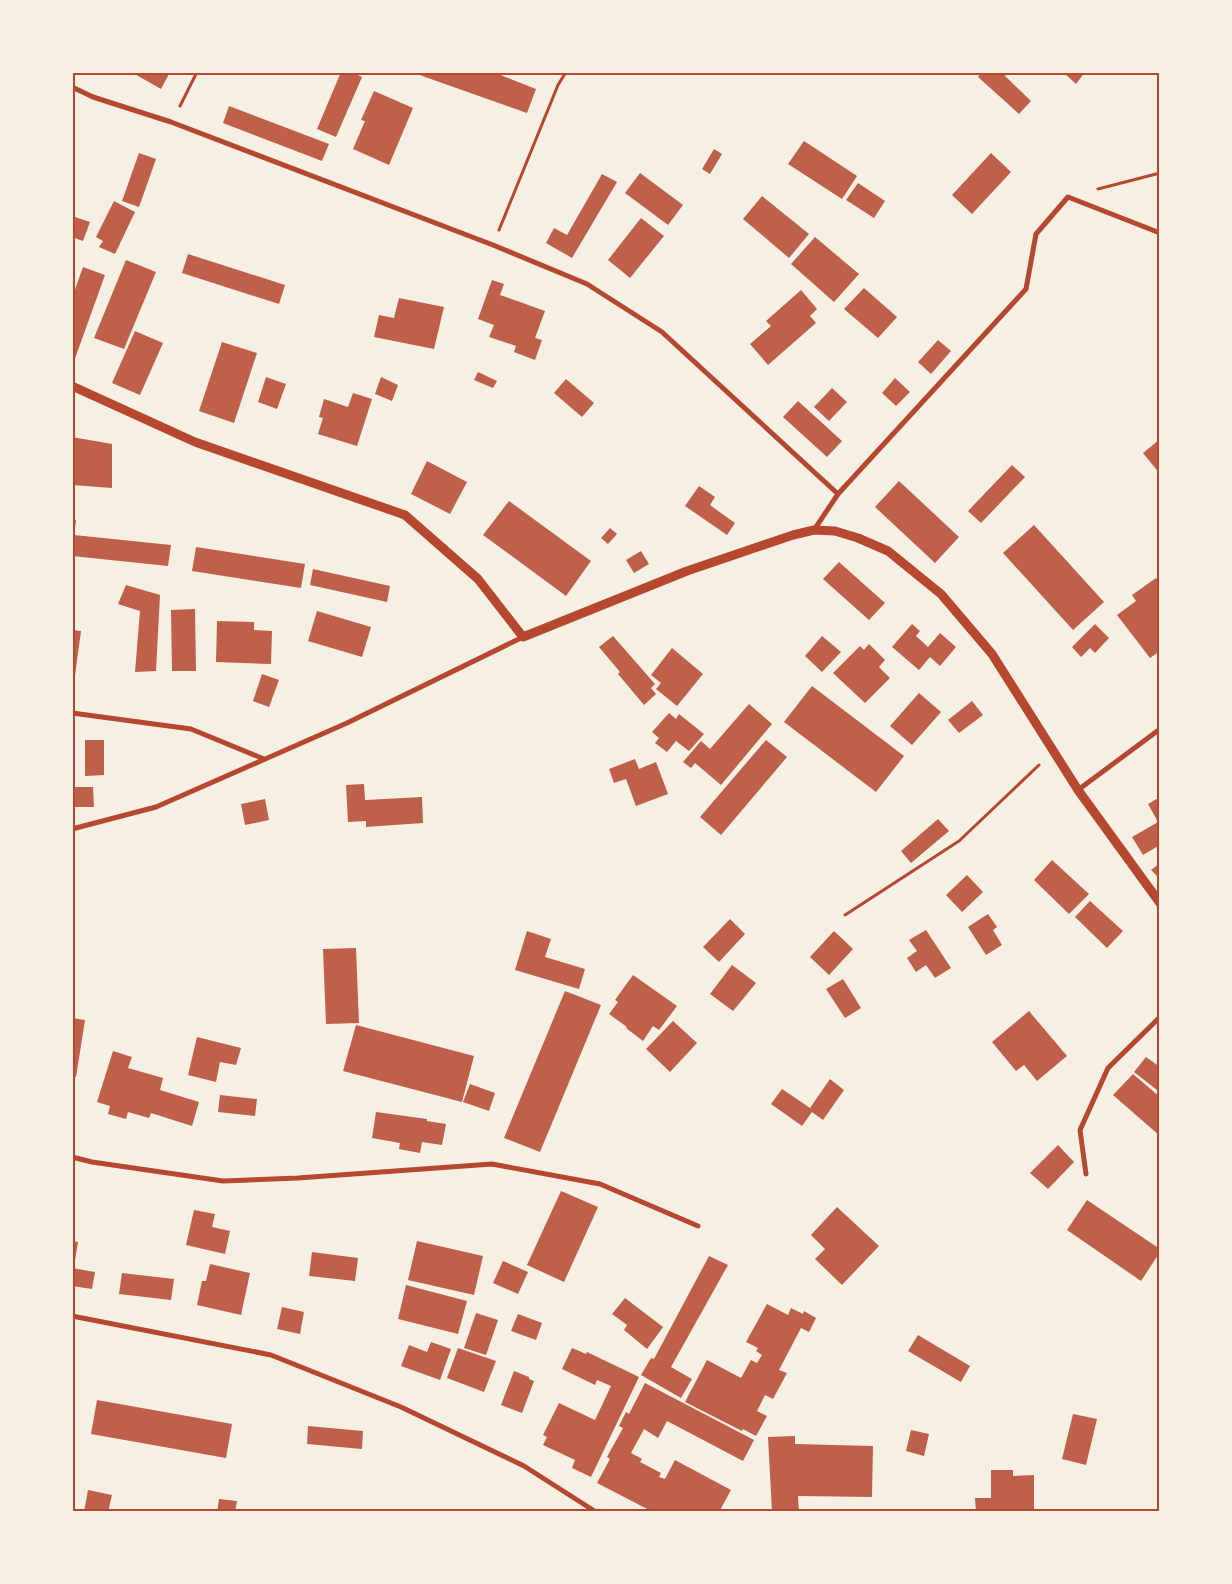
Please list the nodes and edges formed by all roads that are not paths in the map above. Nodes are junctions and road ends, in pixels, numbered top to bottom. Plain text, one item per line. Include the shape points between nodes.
1 (72, 87) edge
2 (1160, 234) edge
3 (72, 386) edge
4 (838, 494) junction
5 (814, 530) junction
6 (523, 637) junction
7 (72, 713) edge
8 (1160, 729) edge
9 (264, 759) junction
10 (1078, 790) junction
11 (72, 829) edge
12 (1160, 903) edge
13 (1160, 1017) edge
14 (72, 1157) edge
15 (1086, 1174) dead end
16 (698, 1226) dead end
17 (72, 1316) edge
18 (596, 1512) edge

1 - 4 street via 493,245 587,284 662,332
2 - 4 street via 1068,197 1036,234 1026,289
3 - 6 street via 195,442 405,515 478,579
4 - 5 street
5 - 6 street via 687,571
5 - 10 street via 835,531 888,551 941,594 992,654
6 - 9 street via 347,723
7 - 9 street via 191,729
8 - 10 street
9 - 11 street via 156,807
10 - 12 street
13 - 15 street via 1108,1068 1080,1130
14 - 16 street via 223,1181 492,1164 600,1184
17 - 18 street via 271,1355 401,1407 524,1466

